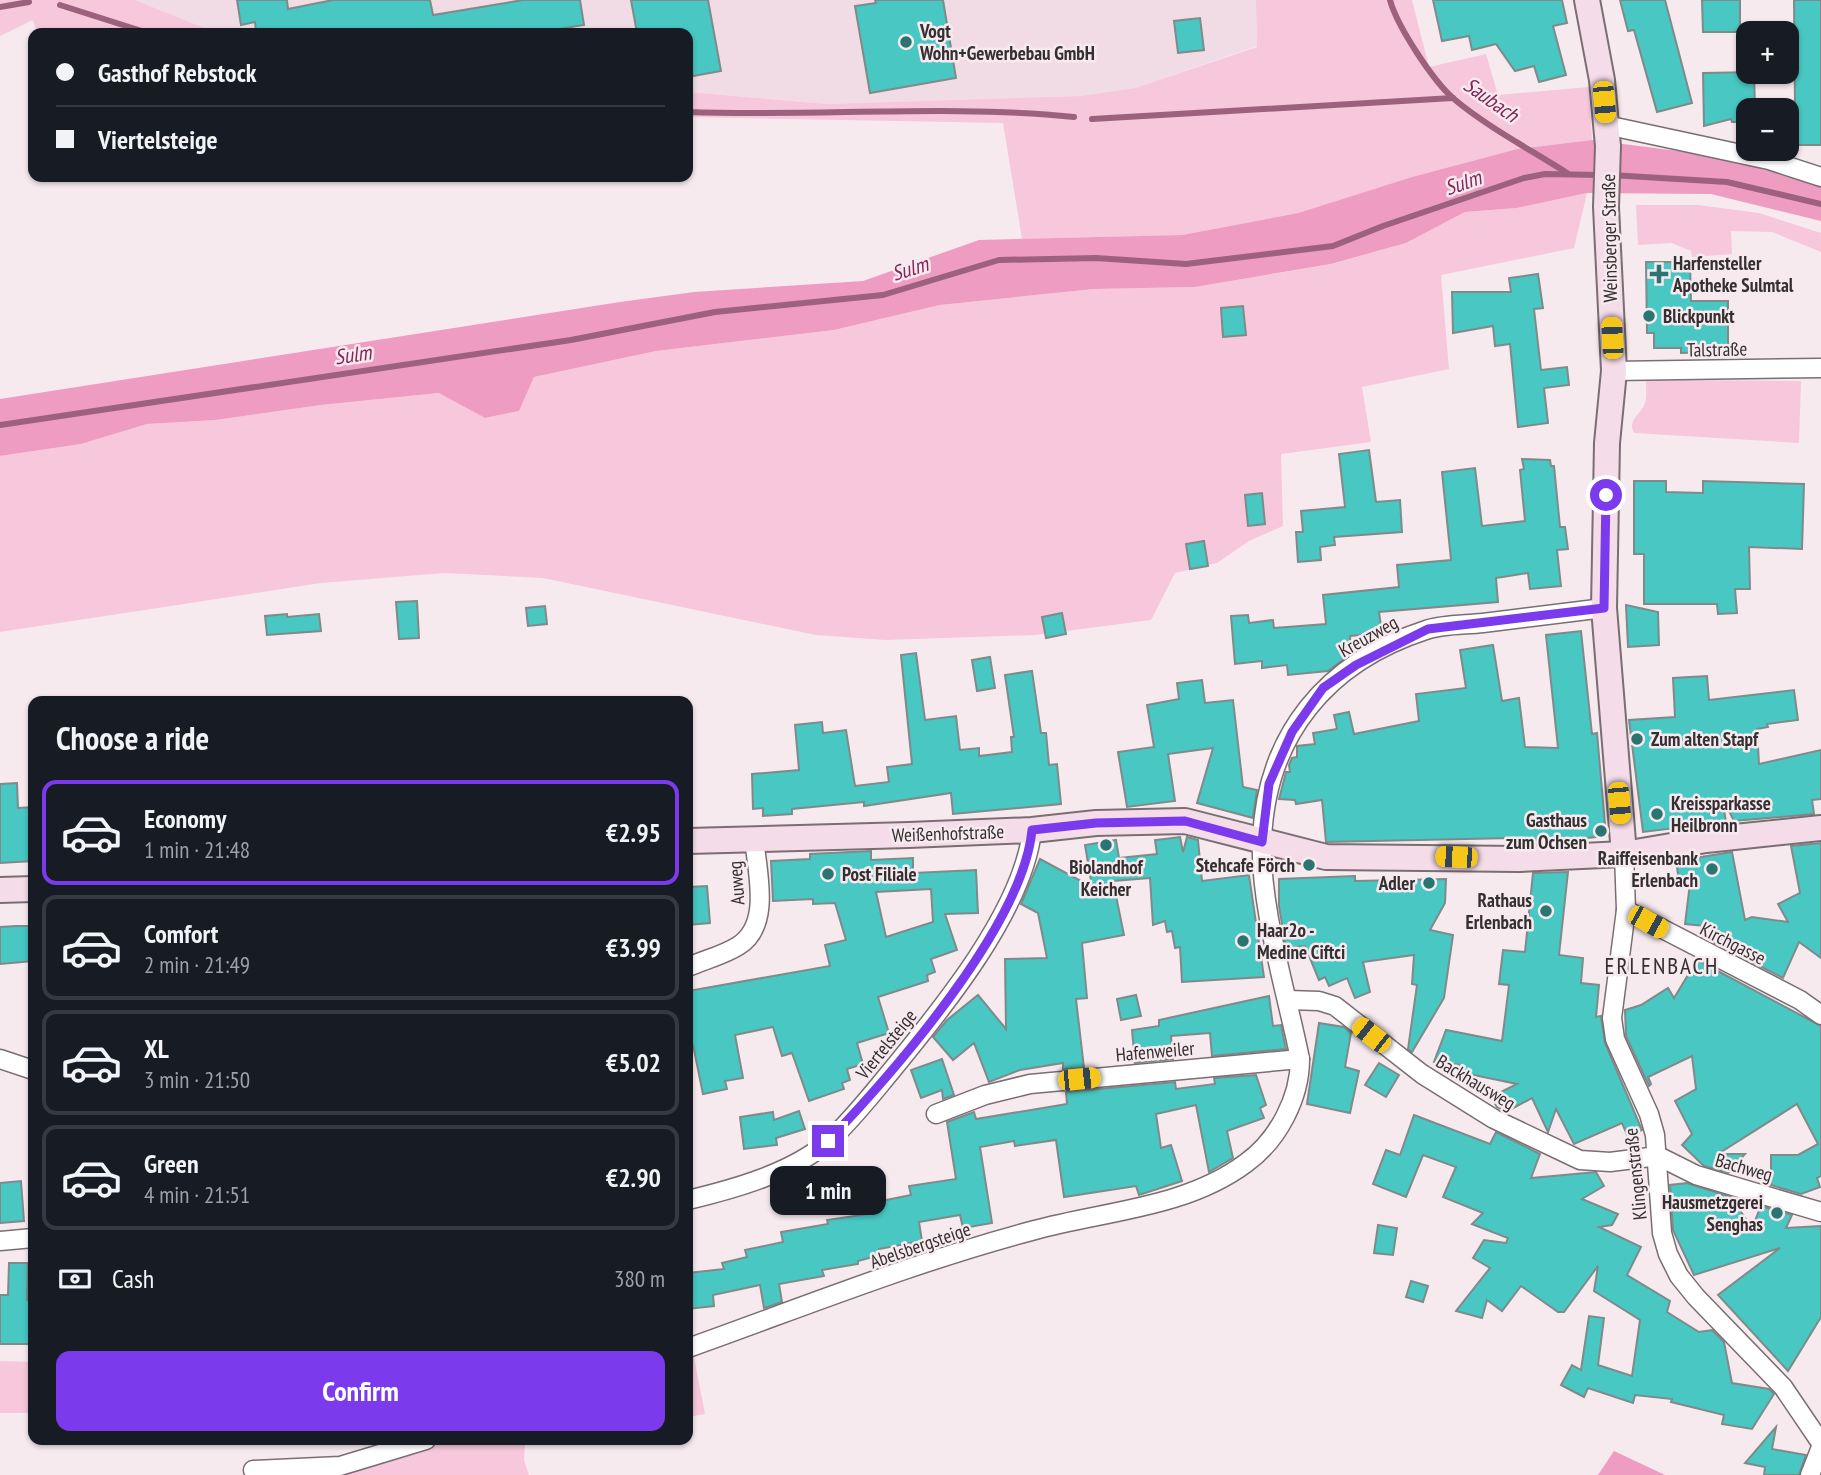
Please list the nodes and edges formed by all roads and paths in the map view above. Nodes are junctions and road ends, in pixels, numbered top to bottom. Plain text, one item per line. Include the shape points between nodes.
1 (1587, 0) edge
2 (1607, 135) junction
3 (1821, 177) edge
4 (1821, 368) edge
5 (1614, 371) junction
6 (1604, 608) junction
7 (1821, 828) edge
8 (1032, 830) junction
9 (754, 838) junction
10 (693, 841) edge
11 (1262, 842) junction
12 (1624, 854) junction
13 (28, 889) edge
14 (0, 890) edge
15 (1626, 910) junction
16 (693, 965) edge
17 (1288, 1000) junction
18 (1821, 1015) edge
19 (0, 1059) edge
20 (1300, 1059) junction
21 (28, 1068) edge
22 (936, 1114) dead end
23 (1658, 1156) junction
24 (693, 1199) edge
25 (1821, 1212) edge
26 (28, 1238) edge
27 (0, 1241) edge
28 (693, 1346) edge
29 (409, 1445) edge
30 (1821, 1445) edge
31 (253, 1470) dead end
32 (1810, 1475) edge

1 - 2 street, Weinsberger Straße
2 - 3 street via 1769,160
2 - 5 street, Weinsberger Straße
4 - 5 street, Talstraße
5 - 6 street, Weinsberger Straße via 1607,443
6 - 11 street, Kreuzweg via 1428,629 1356,665 1323,688 1292,732 1269,784
6 - 12 street, Weinsberger Straße
7 - 12 street, Weißenhofstraße
8 - 9 street, Weißenhofstraße
8 - 11 street, Weißenhofstraße via 1185,821
8 - 24 street, Viertelsteige via 1024,866 963,978 865,1103 806,1157
9 - 10 street, Weißenhofstraße
9 - 16 street, Auweg via 757,925 737,947
11 - 12 street, Weißenhofstraße via 1326,857 1519,859
11 - 17 street via 1272,925
12 - 15 street, Klingenstraße
13 - 14 street
15 - 18 street, Kirchgasse
15 - 23 street, Klingenstraße via 1613,1028 1649,1114
17 - 20 street
17 - 23 street, Backhausweg via 1335,1006 1467,1103 1580,1160 1610,1162
19 - 21 street
20 - 22 street, Hafenweiler via 1030,1084
20 - 28 street, Abelsbergsteige via 1300,1077 1277,1131 1245,1164 1213,1183 1170,1199 1035,1230 948,1256
23 - 25 street, Bachweg via 1696,1175
23 - 30 street, Klingenstraße via 1662,1233 1679,1276 1783,1387
26 - 27 street
29 - 31 street via 340,1466
30 - 32 street, Klingenstraße

